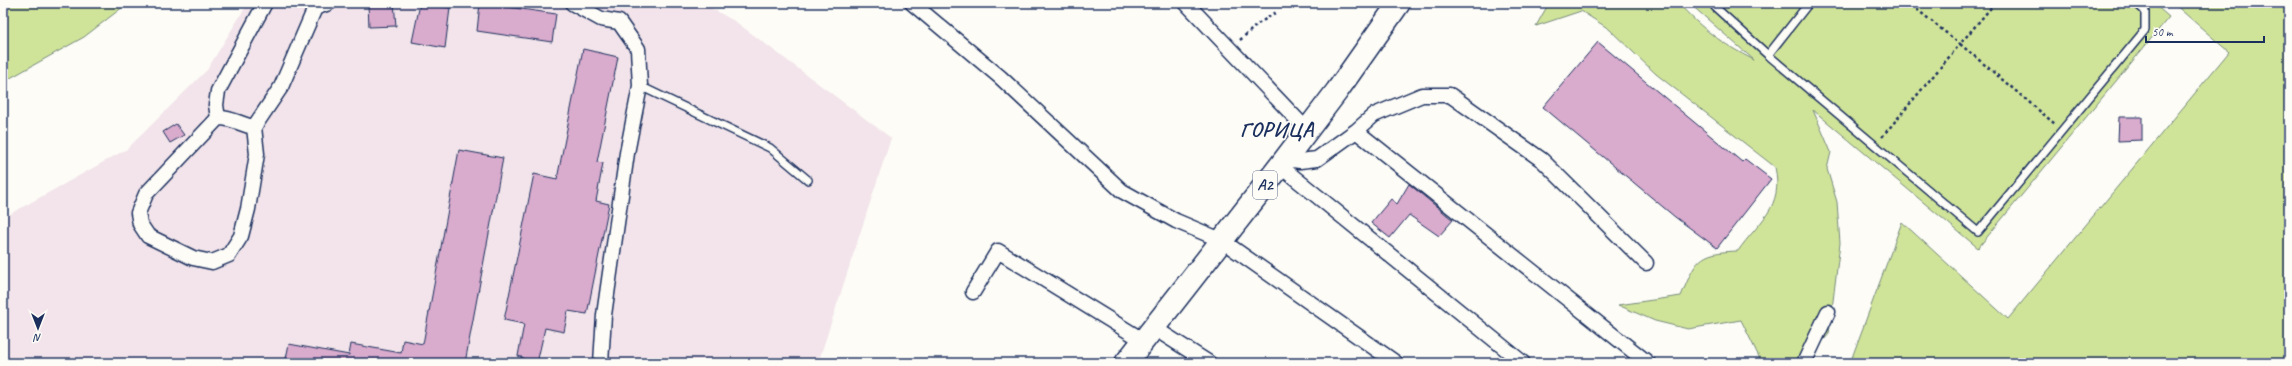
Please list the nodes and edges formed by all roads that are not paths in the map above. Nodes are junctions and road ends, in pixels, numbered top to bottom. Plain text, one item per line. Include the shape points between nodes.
1 (265, 3) edge
2 (329, 3) edge
3 (572, 3) edge
4 (912, 3) edge
5 (1186, 3) edge
6 (1809, 3) edge
7 (2136, 3) edge
8 (1397, 5) edge
9 (1715, 7) dead end
10 (1768, 55) junction
11 (640, 86) junction
12 (218, 118) junction
13 (254, 126) junction
14 (1307, 130) junction
15 (1356, 131) junction
16 (1283, 163) junction
17 (808, 180) dead end
18 (1221, 240) junction
19 (1646, 263) dead end
20 (973, 292) dead end
21 (1828, 312) dead end
22 (1149, 334) junction
23 (601, 363) edge
24 (1126, 363) edge
25 (1209, 363) edge
26 (1396, 363) edge
27 (1523, 363) edge
28 (1648, 363) edge
29 (1804, 363) edge

1 - 12 street via 218,91
2 - 13 street via 315,8 281,87
3 - 11 street via 601,19 619,22 638,49
4 - 18 street via 1000,76 1122,191 1176,221
5 - 14 street
6 - 10 lane
7 - 10 lane via 2145,11 2145,30 1978,232
8 - 14 main road, A2
9 - 10 lane
11 - 17 lane via 770,148
11 - 23 street via 627,153 604,315
12 - 13 street via 226,118 243,126
12 - 13 street via 146,194 138,213 140,224 148,236 193,258 206,261 212,262 229,255 241,236 248,209 256,154
14 - 16 main road, A2
15 - 16 street via 1317,159
15 - 19 street via 1374,116 1422,95 1450,95 1542,160
15 - 28 street
16 - 18 main road, A2
16 - 27 street
18 - 22 main road, A2
18 - 26 street
20 - 22 street via 998,251
21 - 29 street
22 - 24 main road, A2
22 - 25 street

